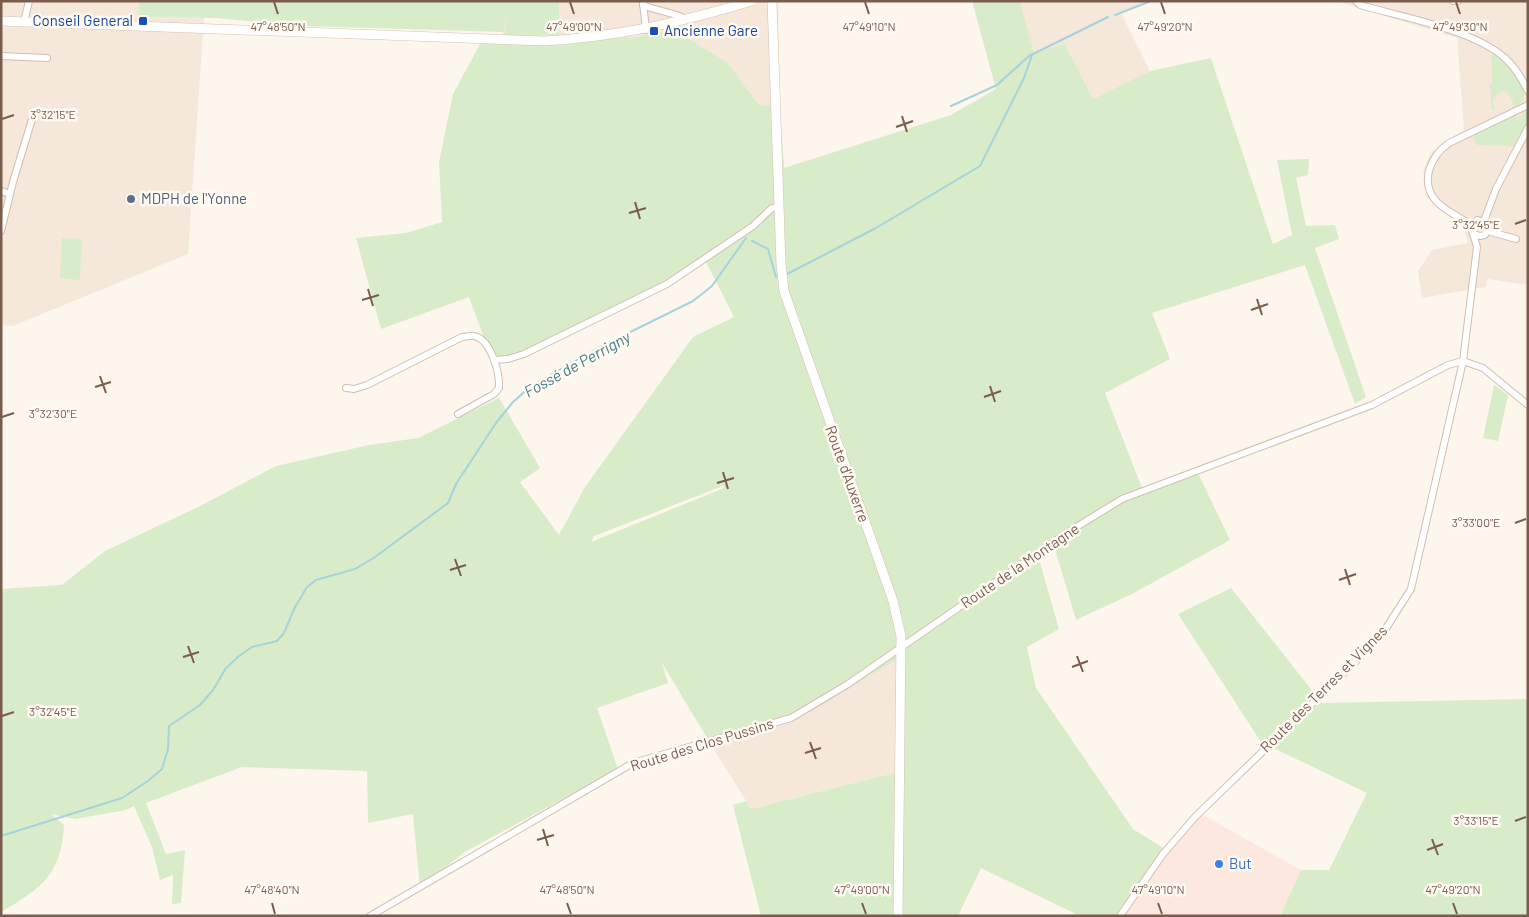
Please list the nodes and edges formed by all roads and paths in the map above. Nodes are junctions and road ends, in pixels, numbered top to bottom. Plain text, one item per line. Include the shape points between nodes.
1 (29, 1) edge
2 (752, 1) edge
3 (772, 1) edge
4 (1356, 1) edge
5 (1453, 1) edge
6 (1458, 1) edge
7 (643, 3) edge
8 (685, 20) junction
9 (1, 21) edge
10 (24, 22) junction
11 (646, 30) junction
12 (1, 56) edge
13 (47, 58) dead end
14 (1528, 91) edge
15 (1528, 105) edge
16 (33, 116) dead end
17 (1528, 128) edge
18 (1, 191) edge
19 (10, 194) junction
20 (779, 207) junction
21 (1484, 221) junction
22 (1472, 225) junction
23 (1, 231) edge
24 (1474, 234) junction
25 (1485, 234) junction
26 (1516, 238) dead end
27 (1477, 247) junction
28 (494, 360) junction
29 (1463, 361) junction
30 (346, 388) dead end
31 (1528, 404) edge
32 (458, 414) dead end
33 (902, 645) junction
34 (370, 916) edge
35 (898, 916) edge
36 (1120, 916) edge

1 - 10 street
2 - 8 street
3 - 20 street, Route d'Auxerre
4 - 14 street via 1360,5 1454,32 1485,46 1513,65
5 - 6 street
7 - 8 street
7 - 11 street
8 - 11 street
9 - 10 street
10 - 11 street via 544,41
12 - 13 street
15 - 22 street via 1449,143 1431,161 1429,183 1436,200
16 - 19 street
17 - 21 street via 1496,189
18 - 19 street
19 - 23 street
20 - 28 street via 772,208 753,226 667,284 524,354
20 - 33 street, Route d'Auxerre via 782,276 787,300 893,601
21 - 22 street via 1477,220
21 - 25 street via 1488,226
22 - 24 street
24 - 25 street
24 - 27 street
25 - 26 street
25 - 27 street
27 - 29 street, Route des Terres et Vignes
28 - 30 street via 480,338 462,338 367,385
28 - 32 street via 499,388
29 - 31 street via 1483,368
29 - 33 street, Route de la Montagne via 1448,365 1372,406 1122,499
29 - 36 street, Route des Terres et Vignes via 1418,566 1411,589 1400,608 1383,633 1355,662 1195,817 1163,854
33 - 34 street, Route des Clos Pussins via 848,684 791,718 633,763
33 - 35 street, Route d'Auxerre

